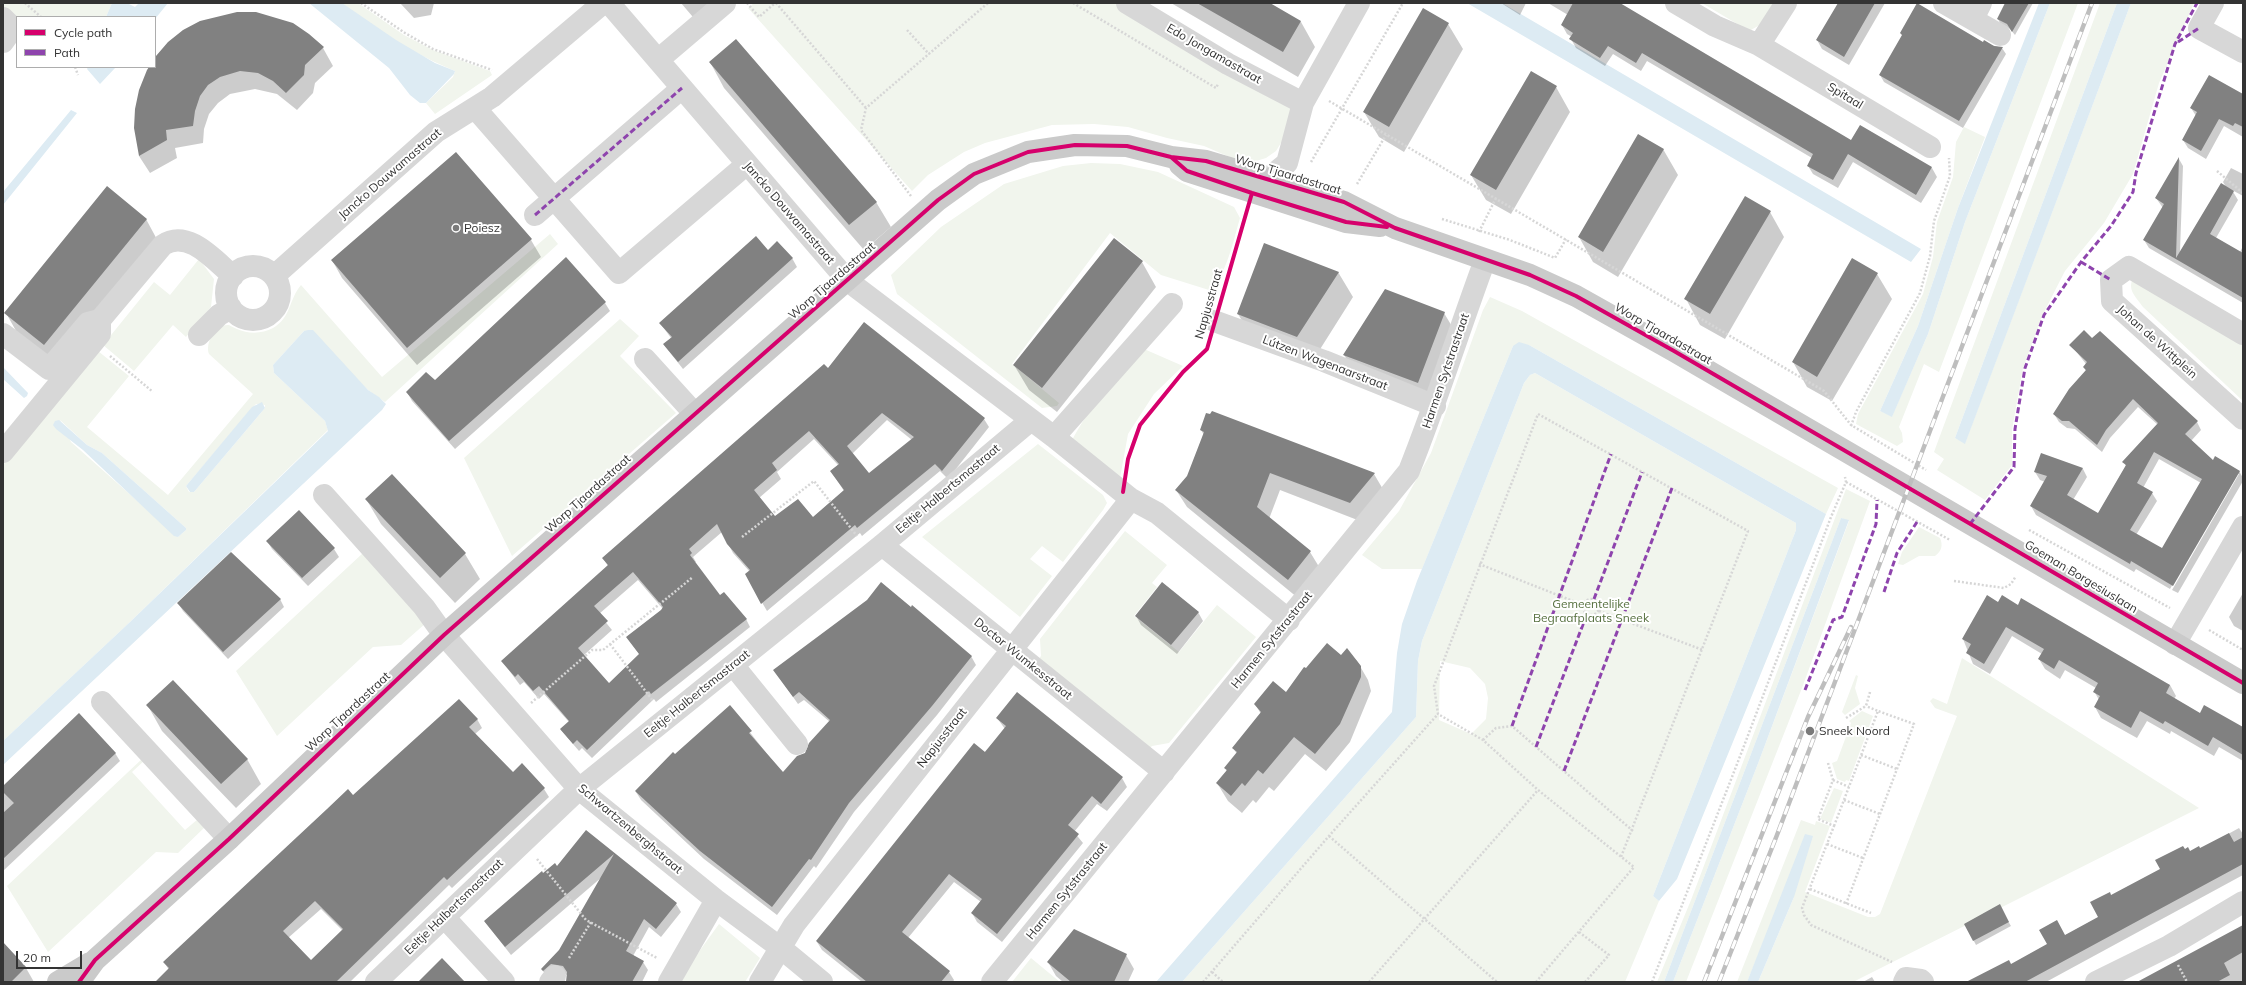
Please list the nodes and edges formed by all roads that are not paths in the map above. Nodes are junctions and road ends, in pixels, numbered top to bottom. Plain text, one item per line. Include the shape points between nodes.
1 (603, 3) edge
2 (609, 3) edge
3 (725, 3) edge
4 (1127, 3) edge
5 (1359, 3) edge
6 (1676, 3) edge
7 (1786, 3) edge
8 (1944, 3) edge
9 (2213, 3) edge
10 (1977, 11) edge
11 (3, 18) edge
12 (2000, 35) dead end
13 (3, 42) edge
14 (1759, 45) junction
15 (2243, 52) edge
16 (658, 60) junction
17 (682, 88) junction
18 (1307, 96) junction
19 (475, 108) junction
20 (1930, 147) road end
21 (1171, 157) junction
22 (747, 164) junction
23 (1268, 178) junction
24 (1252, 193) junction
25 (554, 198) junction
26 (535, 215) dead end
27 (1395, 228) junction
28 (1477, 257) junction
29 (233, 276) junction
30 (274, 276) junction
31 (848, 281) junction
32 (1172, 304) dead end
33 (231, 308) junction
34 (100, 320) junction
35 (1214, 321) dead end
36 (3, 334) edge
37 (2243, 334) edge
38 (200, 335) dead end
39 (645, 359) dead end
40 (1435, 406) junction
41 (694, 413) junction
42 (2243, 419) edge
43 (1031, 420) junction
44 (1054, 437) junction
45 (3, 452) edge
46 (1908, 488) joint
47 (324, 495) dead end
48 (1131, 499) junction
49 (2243, 527) edge
50 (877, 549) junction
51 (1289, 620) junction
52 (444, 635) junction
53 (2175, 644) junction
54 (1012, 650) junction
55 (733, 665) junction
56 (2243, 684) edge
57 (102, 702) dead end
58 (797, 744) dead end
59 (1164, 772) junction
60 (579, 789) junction
61 (228, 839) junction
62 (716, 900) junction
63 (2243, 902) edge
64 (444, 917) junction
65 (782, 949) junction
66 (95, 960) junction
67 (673, 975) edge
68 (58, 982) edge
69 (79, 982) edge
70 (376, 982) edge
71 (504, 982) edge
72 (760, 982) edge
73 (822, 982) edge
74 (992, 982) edge
75 (2096, 982) edge

1 - 19 street, Jancko Douwamastraat
2 - 16 street, Jancko Douwamastraat
3 - 16 street
4 - 18 street, Edo Jongamastraat via 1228,64
5 - 18 street
6 - 14 street, Spitaal via 1715,26
7 - 14 street
8 - 10 street
9 - 15 street via 2199,28
10 - 12 street
11 - 13 street via 13,28
14 - 20 street, Spitaal
16 - 17 street, Jancko Douwamastraat
17 - 22 street, Jancko Douwamastraat
17 - 25 street
18 - 23 street via 1287,163
19 - 25 street
19 - 30 street, Jancko Douwamastraat via 436,132
21 - 23 main road, Worp Tjaardastraat via 1206,161
21 - 24 main road, Worp Tjaardastraat via 1187,171
21 - 31 main road, Worp Tjaardastraat via 1127,146 1075,145 1028,152 974,174 938,200
22 - 25 street via 619,273
22 - 31 street, Jancko Douwamastraat
23 - 24 street
23 - 27 main road, Worp Tjaardastraat via 1344,202
24 - 27 main road, Worp Tjaardastraat via 1346,222
25 - 26 street
27 - 28 main road, Worp Tjaardastraat
28 - 40 street, Harmen Sytstrastraat via 1464,316
28 - 46 main road, Worp Tjaardastraat via 1530,275 1576,296
29 - 30 street via 240,269 254,266 263,268
29 - 33 street via 226,291
29 - 34 street via 195,244 171,241 159,248
30 - 33 street via 280,289 280,299 269,314 251,320 242,317
31 - 41 main road, Worp Tjaardastraat
31 - 43 street, Jancko Douwamastraat
32 - 44 street
33 - 38 street via 219,315
34 - 36 street via 88,323 49,370
34 - 45 street via 100,334
35 - 40 street, Lútzen Wagenaarstraat via 1324,361
37 - 42 street, Johan de Wittplein via 2129,267 2111,280 2112,301
39 - 41 street
40 - 51 street, Harmen Sytstrastraat via 1409,471
41 - 52 main road, Worp Tjaardastraat
43 - 44 street, Jancko Douwamastraat
43 - 50 street, Eeltje Halbertsmastraat
44 - 48 street
46 - 53 main road, Goeman Borgesiuslaan
47 - 52 street via 424,607
48 - 51 street via 1157,513
48 - 54 street, Napjusstraat
49 - 53 street
50 - 54 street, Doctor Wumkesstraat
50 - 55 street, Eeltje Halbertsmastraat
51 - 59 street, Harmen Sytstrastraat
52 - 60 street, Schwartzenberghstraat
52 - 61 main road, Worp Tjaardastraat
53 - 56 main road, Goeman Borgesiuslaan
54 - 59 street, Doctor Wumkesstraat
54 - 65 street, Napjusstraat via 794,925
55 - 58 street
55 - 60 street, Eeltje Halbertsmastraat
57 - 61 street
59 - 74 street, Harmen Sytstrastraat
60 - 62 street, Schwartzenberghstraat
60 - 64 street, Eeltje Halbertsmastraat
61 - 66 main road, Worp Tjaardastraat
62 - 65 street, Schwartzenberghstraat
62 - 67 street
63 - 75 street via 2169,946
64 - 70 street, Eeltje Halbertsmastraat
64 - 71 street
65 - 72 street, Napjusstraat
65 - 73 street, Schwartzenberghstraat
66 - 68 main road, Worp Tjaardastraat
66 - 69 main road, Worp Tjaardastraat

